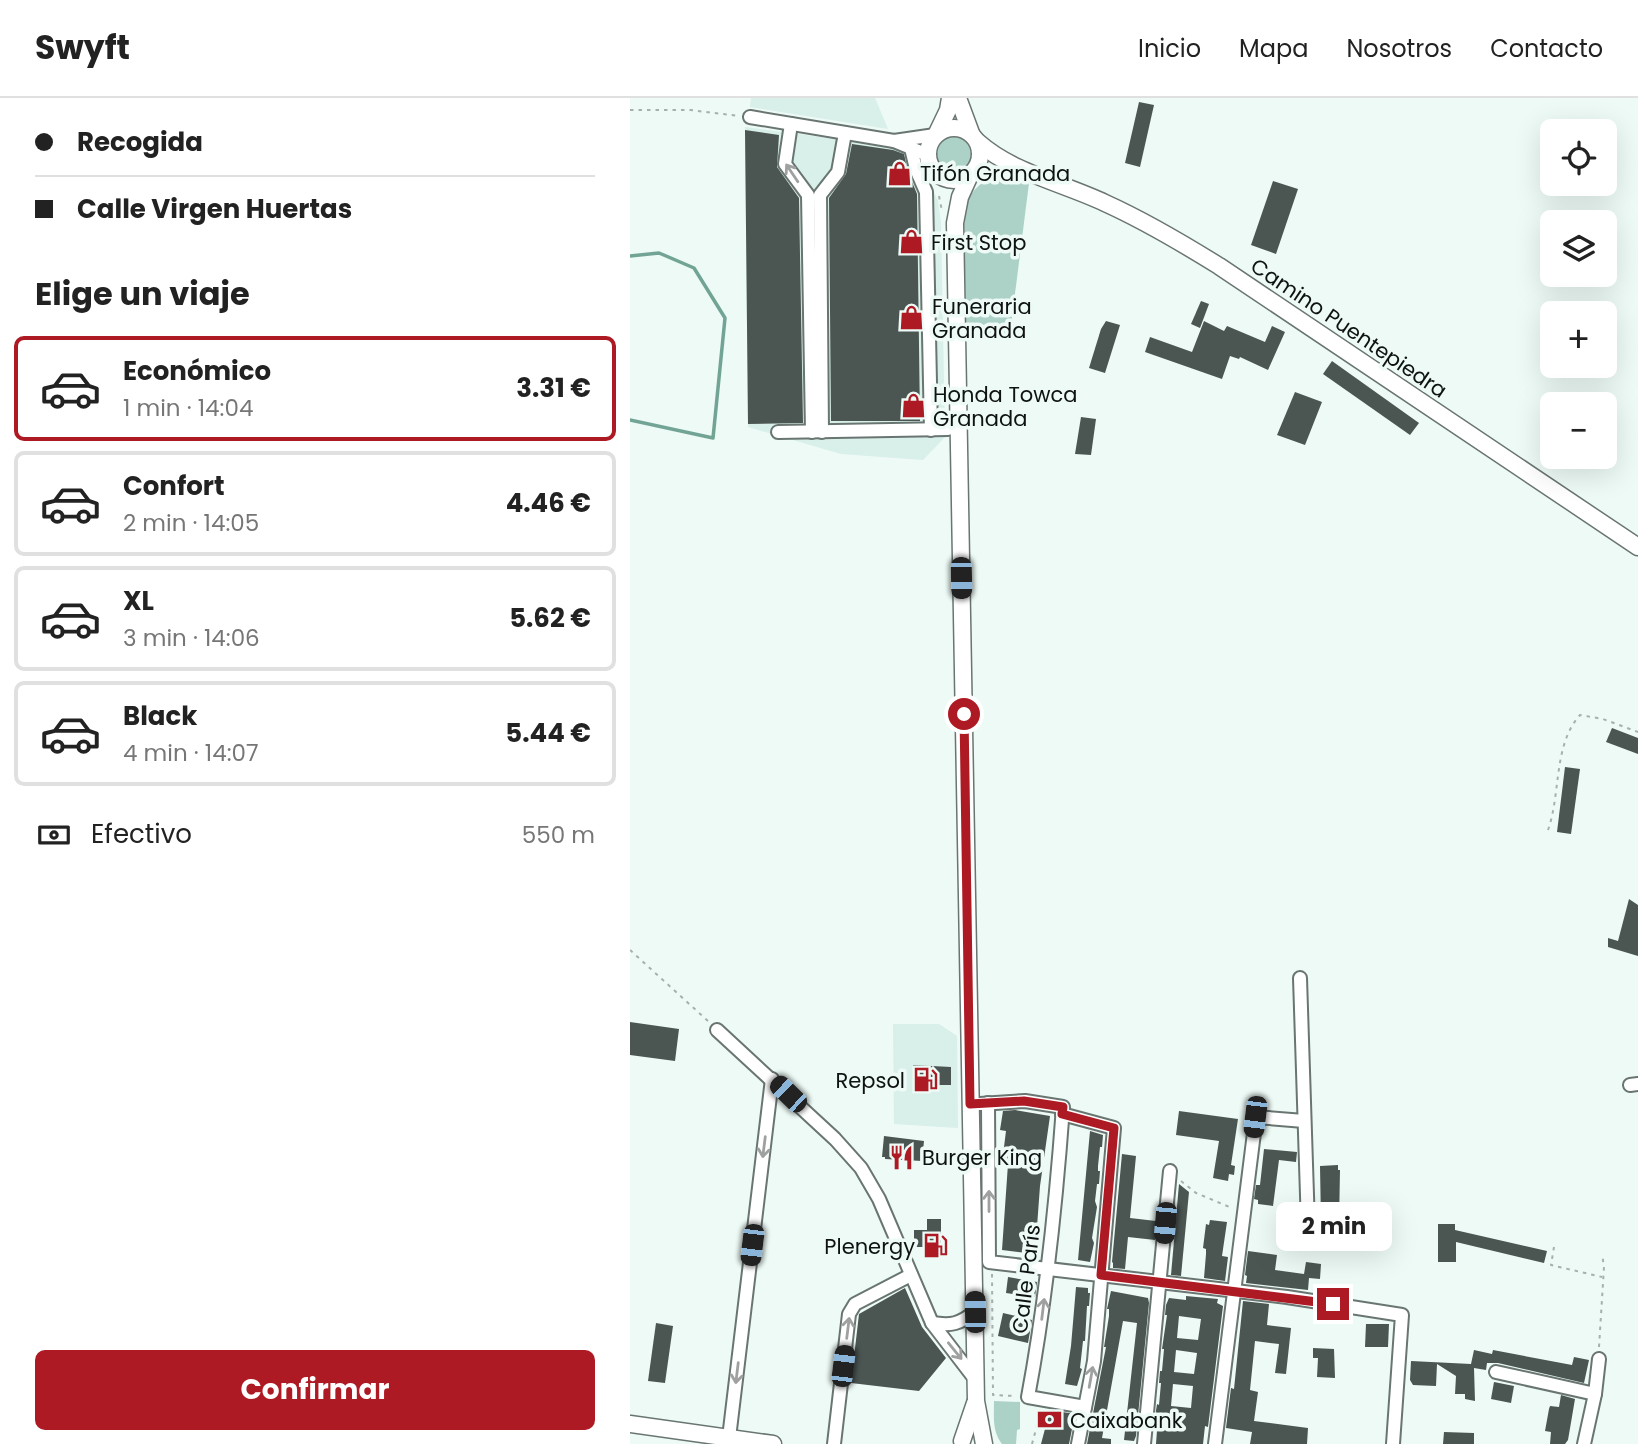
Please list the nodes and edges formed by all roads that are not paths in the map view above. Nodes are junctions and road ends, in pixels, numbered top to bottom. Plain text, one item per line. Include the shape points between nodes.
1 (950, 98) edge
2 (958, 98) edge
3 (750, 117) road end
4 (791, 124) junction
5 (845, 133) junction
6 (936, 134) junction
7 (974, 137) junction
8 (894, 141) junction
9 (911, 148) junction
10 (928, 155) junction
11 (1023, 169) junction
12 (971, 174) junction
13 (940, 176) junction
14 (955, 223) junction
15 (948, 429) dead end
16 (931, 430) junction
17 (778, 432) dead end
18 (817, 432) junction
19 (1638, 547) edge
20 (1300, 978) dead end
21 (717, 1030) road end
22 (772, 1080) junction
23 (970, 1104) junction
24 (988, 1104) junction
25 (1062, 1111) junction
26 (1304, 1121) junction
27 (971, 1139) junction
28 (988, 1139) junction
29 (1170, 1171) road end
30 (1308, 1226) dead end
31 (1048, 1269) junction
32 (911, 1275) junction
33 (1101, 1275) junction
34 (1160, 1282) junction
35 (1234, 1290) junction
36 (975, 1312) junction
37 (932, 1323) junction
38 (1599, 1359) road end
39 (1496, 1372) dead end
40 (976, 1379) junction
41 (1595, 1394) junction
42 (976, 1401) junction
43 (1085, 1407) junction
44 (630, 1424) edge
45 (729, 1438) junction
46 (959, 1442) edge
47 (773, 1444) edge
48 (834, 1444) edge
49 (984, 1444) edge
50 (1078, 1444) edge
51 (1144, 1444) edge
52 (1215, 1444) edge
53 (1393, 1444) edge
54 (1584, 1444) edge

1 - 6 street
2 - 7 street
3 - 4 street
4 - 5 street
18 -> 4 street via 808,195 785,164
5 - 8 street
5 - 18 street via 838,172 820,195
6 - 7 street via 956,127
6 - 8 street
6 - 10 street
7 - 11 street, Camino Puentepiedra via 997,157
7 - 12 street via 980,158
8 - 9 street
9 - 10 street
9 - 16 street via 926,192
10 - 13 street
11 - 12 street, Camino Puentepiedra via 991,168
11 - 19 street, Camino Puentepiedra via 1105,202 1198,253
12 - 13 street via 955,180
12 - 14 street
13 - 14 street
14 - 23 street
15 - 16 street
16 - 18 street
17 - 18 street
20 - 26 street
21 - 22 street
22 - 32 street via 861,1168
22 -> 45 street
23 - 24 street
23 - 27 street
24 - 25 street via 1024,1101
24 - 28 street
25 - 31 street, Calle París
25 - 33 street via 1114,1128
26 - 30 street
26 - 35 street via 1255,1117
27 - 28 street
27 - 36 street
31 -> 28 street via 990,1262
29 - 34 street
31 - 33 street
43 -> 31 street, Calle París via 1028,1397
32 - 37 street
48 -> 32 street via 849,1314 855,1304
33 - 34 street
43 -> 33 street
34 - 35 street
34 - 51 street
35 - 52 street
35 - 53 street via 1402,1315
36 - 37 street via 958,1325
36 - 40 street
37 -> 40 street
38 - 41 street
39 - 41 street
40 - 42 street
41 - 54 street
42 - 46 street
42 - 49 street
43 - 50 street
44 - 45 street
45 - 47 street
46 - 49 street

